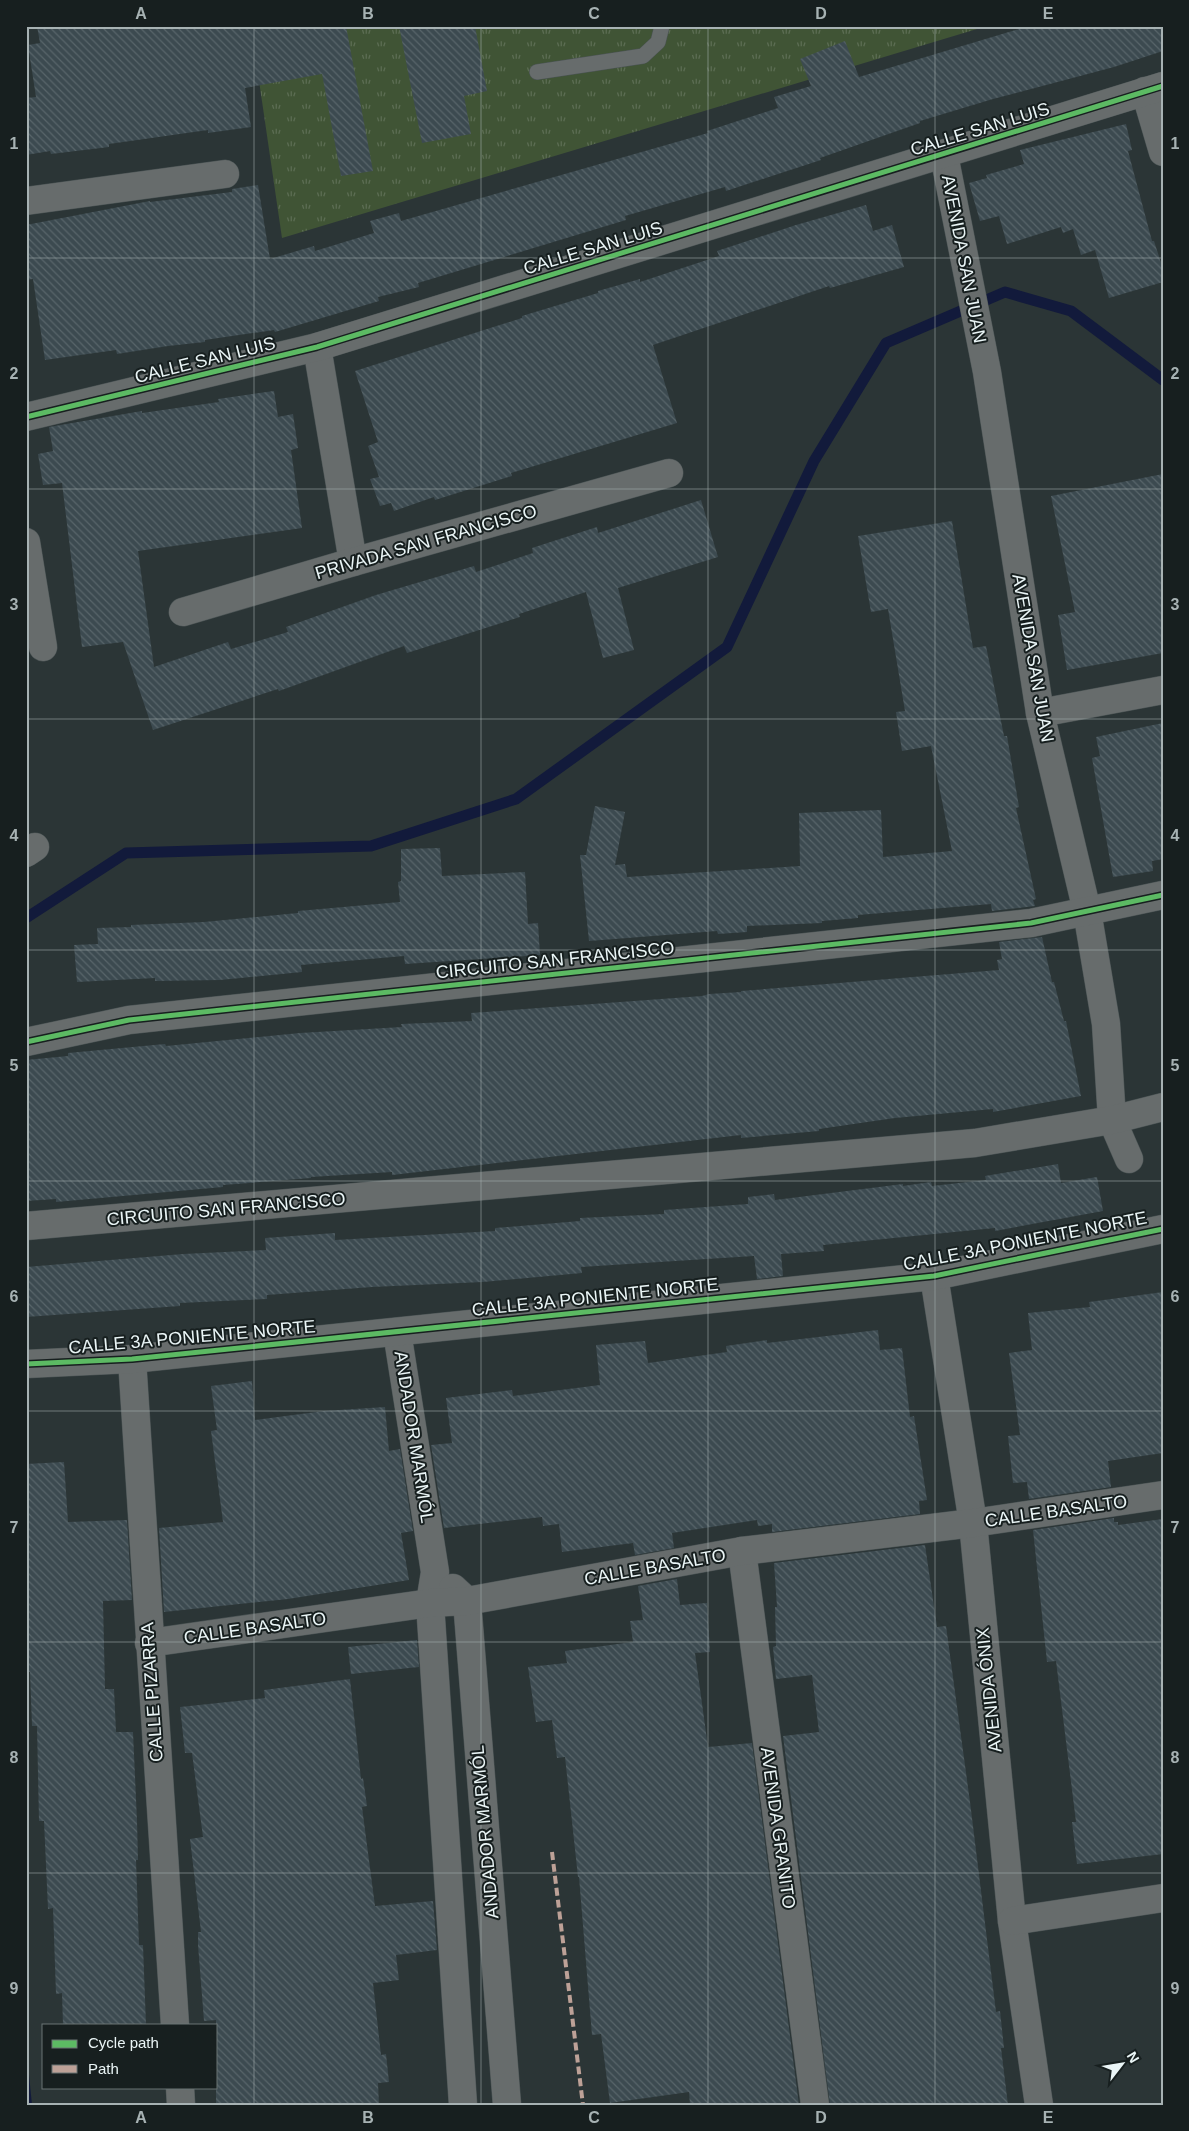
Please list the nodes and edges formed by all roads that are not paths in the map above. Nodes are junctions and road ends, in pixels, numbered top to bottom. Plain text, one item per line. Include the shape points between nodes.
1 (662, 26) edge
2 (537, 72) dead end
3 (1154, 89) edge
4 (1163, 152) edge
5 (944, 155) junction
6 (224, 174) dead end
7 (26, 200) edge
8 (317, 347) junction
9 (26, 417) edge
10 (669, 474) dead end
11 (26, 542) edge
12 (353, 562) junction
13 (183, 612) dead end
14 (44, 647) dead end
15 (1163, 690) edge
16 (1040, 713) junction
17 (1163, 895) edge
18 (1087, 911) junction
19 (26, 1042) edge
20 (1163, 1106) edge
21 (1112, 1120) junction
22 (1129, 1159) dead end
23 (26, 1226) edge
24 (1163, 1229) edge
25 (934, 1276) junction
26 (397, 1332) junction
27 (132, 1359) junction
28 (26, 1364) edge
29 (1163, 1495) edge
30 (973, 1523) junction
31 (742, 1551) junction
32 (435, 1572) junction
33 (467, 1601) junction
34 (430, 1603) junction
35 (149, 1643) junction
36 (1163, 1898) edge
37 (1012, 1921) junction
38 (175, 2024) edge
39 (180, 2088) edge
40 (181, 2105) edge
41 (464, 2105) edge
42 (507, 2105) edge
43 (815, 2105) edge
44 (1039, 2105) edge

1 - 2 lane via 658,42 643,56
3 - 4 street
3 - 5 street, CALLE SAN LUIS
5 - 8 street, CALLE SAN LUIS
5 - 16 street, AVENIDA SAN JUAN via 987,372
6 - 7 street
8 - 9 street, CALLE SAN LUIS
8 - 12 street
10 - 12 street, PRIVADA SAN FRANCISCO
11 - 14 street
12 - 13 street, PRIVADA SAN FRANCISCO
15 - 16 street
16 - 18 street, AVENIDA SAN JUAN
17 - 18 street, CIRCUITO SAN FRANCISCO
18 - 19 street, CIRCUITO SAN FRANCISCO via 1031,923 129,1020
18 - 21 street, AVENIDA SAN JUAN via 1106,1024
20 - 21 street, CIRCUITO SAN FRANCISCO
21 - 22 street, AVENIDA SAN JUAN
21 - 23 street, CIRCUITO SAN FRANCISCO via 975,1143
24 - 25 street, CALLE 3A PONIENTE NORTE
25 - 26 street, CALLE 3A PONIENTE NORTE
25 - 30 street, AVENIDA ÓNIX
26 - 27 street, CALLE 3A PONIENTE NORTE
26 - 32 street, ANDADOR MARMÓL
27 - 28 street, CALLE 3A PONIENTE NORTE
27 - 35 street, CALLE PIZARRA
29 - 30 street, CALLE BASALTO
30 - 31 street, CALLE BASALTO
30 - 37 street, AVENIDA ÓNIX
31 - 33 street, CALLE BASALTO
31 - 43 street, AVENIDA GRANITO
32 - 33 street
32 - 34 street, ANDADOR MARMÓL
33 - 34 street, CALLE BASALTO
33 - 42 street, ANDADOR MARMÓL
34 - 35 street, CALLE BASALTO
34 - 41 street, ANDADOR MARMÓL
35 - 38 street, CALLE PIZARRA
36 - 37 street
37 - 44 street, AVENIDA ÓNIX
39 - 40 street

